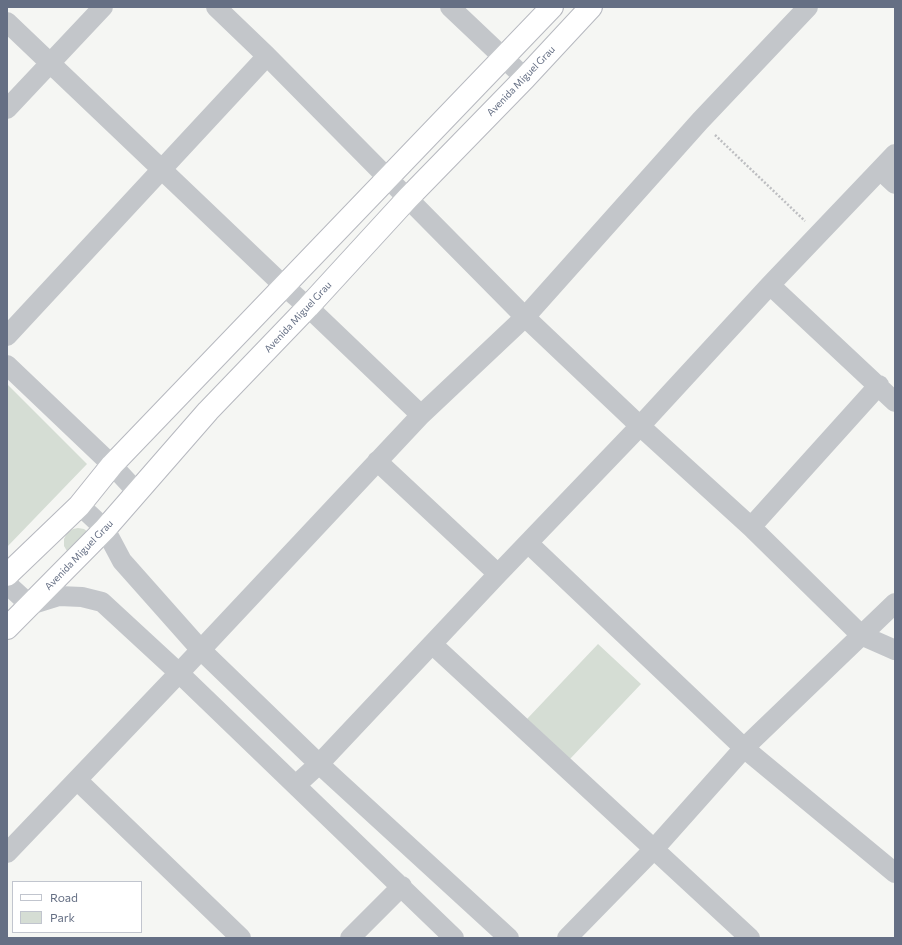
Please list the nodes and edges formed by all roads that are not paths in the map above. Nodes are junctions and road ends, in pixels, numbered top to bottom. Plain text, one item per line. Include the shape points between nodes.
1 (103, 7) edge
2 (216, 7) edge
3 (450, 7) edge
4 (552, 7) edge
5 (591, 7) edge
6 (808, 7) edge
7 (7, 22) edge
8 (267, 56) junction
9 (503, 58) junction
10 (50, 63) junction
11 (525, 78) junction
12 (7, 109) edge
13 (895, 154) edge
14 (161, 170) junction
15 (880, 170) junction
16 (388, 178) junction
17 (895, 184) edge
18 (408, 198) junction
19 (770, 285) junction
20 (284, 286) junction
21 (308, 307) junction
22 (525, 317) junction
23 (7, 336) edge
24 (7, 365) edge
25 (879, 385) junction
26 (895, 402) edge
27 (421, 415) junction
28 (640, 426) junction
29 (377, 461) junction
30 (112, 465) junction
31 (137, 492) junction
32 (79, 506) junction
33 (751, 527) junction
34 (104, 529) junction
35 (528, 543) junction
36 (498, 574) junction
37 (7, 576) edge
38 (7, 584) edge
39 (895, 603) edge
40 (30, 605) junction
41 (7, 628) edge
42 (861, 635) junction
43 (432, 644) junction
44 (201, 650) junction
45 (895, 650) edge
46 (179, 673) junction
47 (744, 748) junction
48 (319, 764) junction
49 (77, 780) junction
50 (296, 785) junction
51 (654, 849) junction
52 (7, 853) edge
53 (895, 873) edge
54 (402, 886) junction
55 (242, 938) edge
56 (350, 938) edge
57 (454, 938) edge
58 (509, 938) edge
59 (567, 938) edge
60 (750, 938) edge

1 - 10 street
2 - 8 street
3 - 9 street
4 - 9 street
5 - 11 street, Avenida Miguel Grau
6 - 22 street via 700,120
7 - 10 street
8 - 14 street
8 - 16 street
9 - 11 street
9 - 16 street
10 - 12 street
10 - 14 street
11 - 18 street, Avenida Miguel Grau
13 - 15 street
14 - 20 street
14 - 23 street
15 - 17 street
15 - 19 street
16 - 18 street
16 - 20 street
18 - 21 street, Avenida Miguel Grau
18 - 22 street
19 - 25 street
19 - 28 street
20 - 21 street
20 - 30 street
21 - 27 street
21 - 31 street, Avenida Miguel Grau via 208,411
22 - 27 street
22 - 28 street
24 - 30 street
25 - 26 street
25 - 33 street
27 - 29 street
28 - 33 street
28 - 35 street
29 - 36 street
29 - 44 street
30 - 31 street
30 - 32 street
31 - 34 street, Avenida Miguel Grau
32 - 34 street
32 - 37 street
33 - 42 street
34 - 40 street, Avenida Miguel Grau
34 - 44 street via 122,561
35 - 36 street
35 - 47 street
36 - 43 street
38 - 40 street
39 - 42 street
40 - 41 street, Avenida Miguel Grau
40 - 46 street via 59,596 82,597 102,602
42 - 45 street
42 - 47 street
43 - 48 street
43 - 51 street
44 - 46 street
44 - 48 street
46 - 49 street
46 - 50 street
47 - 51 street
47 - 53 street
48 - 50 street
48 - 58 street
49 - 52 street
49 - 55 street
50 - 54 street
51 - 59 street
51 - 60 street
54 - 56 street
54 - 57 street

